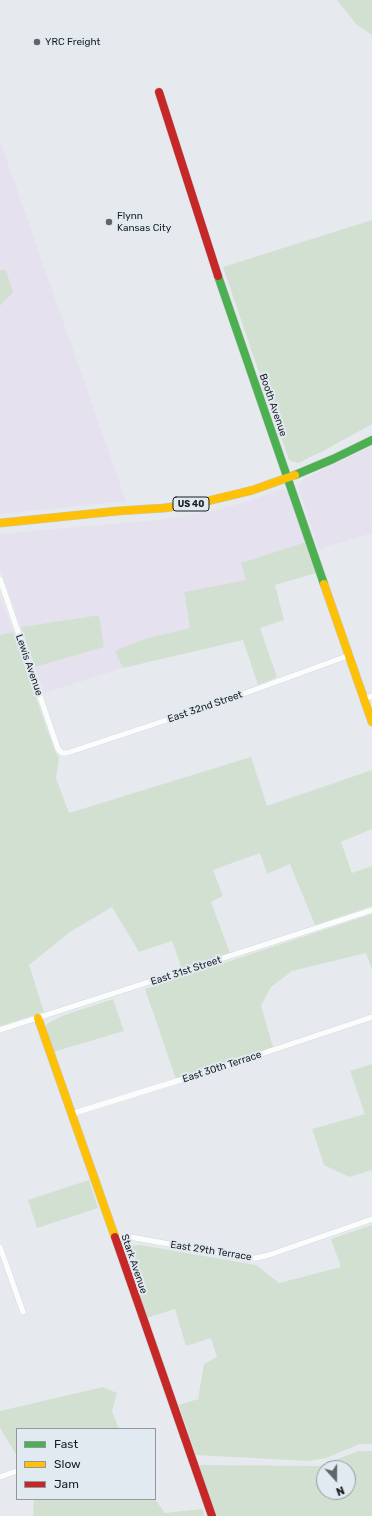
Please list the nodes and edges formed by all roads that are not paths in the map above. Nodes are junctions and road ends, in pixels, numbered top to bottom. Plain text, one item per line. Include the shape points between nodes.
1 (159, 92) dead end
2 (372, 440) edge
3 (288, 478) junction
4 (0, 523) edge
5 (0, 579) edge
6 (350, 654) junction
7 (368, 697) edge
8 (372, 722) edge
9 (59, 750) joint
10 (372, 910) edge
11 (372, 1017) edge
12 (38, 1018) junction
13 (0, 1030) edge
14 (71, 1114) junction
15 (372, 1219) edge
16 (115, 1239) junction
17 (0, 1247) edge
18 (23, 1312) dead end
19 (16, 1471) edge
20 (0, 1477) edge
21 (212, 1516) edge

1 - 3 street, Booth Avenue via 224,295
2 - 3 street, US 40
3 - 4 street, US 40 via 213,500 168,508
3 - 6 street, Booth Avenue
5 - 9 street, Lewis Avenue
6 - 7 street, Booth Avenue
6 - 9 street, East 32nd Street via 220,702 67,753
7 - 8 street, Booth Avenue
10 - 12 street, East 31st Street
11 - 14 street, East 30th Terrace
12 - 13 street, East 31st Street
12 - 14 street, Stark Avenue
14 - 16 street, Stark Avenue
15 - 16 street, East 29th Terrace via 256,1258 136,1238
16 - 21 street, Stark Avenue
17 - 18 street
19 - 20 street

